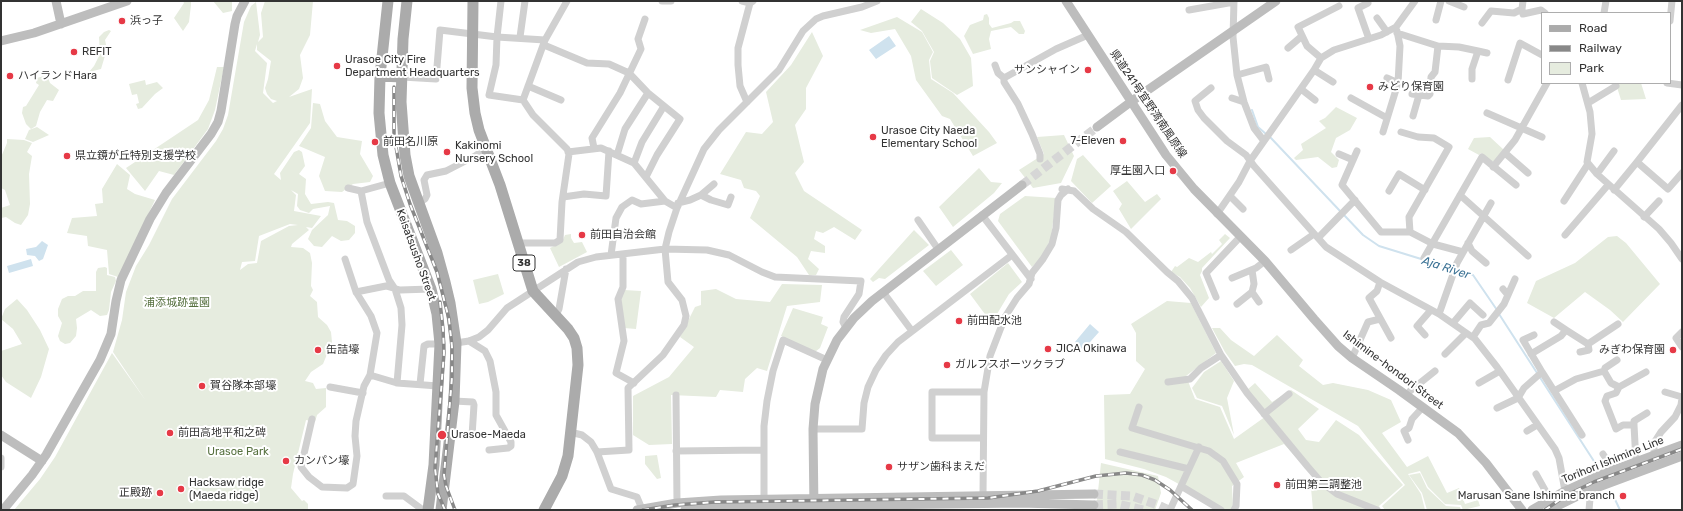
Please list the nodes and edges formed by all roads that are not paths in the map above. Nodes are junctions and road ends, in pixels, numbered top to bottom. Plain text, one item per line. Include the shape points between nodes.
1 (56, 1) edge
2 (127, 1) edge
3 (388, 1) edge
4 (407, 1) edge
5 (473, 1) edge
6 (501, 1) edge
7 (525, 1) edge
8 (662, 1) edge
9 (671, 1) edge
10 (742, 1) edge
11 (877, 1) edge
12 (1066, 1) edge
13 (1234, 1) edge
14 (1276, 1) edge
15 (1415, 1) edge
16 (1441, 1) edge
17 (1450, 1) edge
18 (1606, 1) edge
19 (1672, 1) edge
20 (243, 2) edge
21 (565, 2) edge
22 (752, 2) edge
23 (1368, 3) dead end
24 (1522, 5) edge
25 (1339, 6) dead end
26 (1464, 6) dead end
27 (1189, 10) dead end
28 (1544, 12) edge
29 (1604, 12) edge
30 (1671, 12) edge
31 (1377, 18) dead end
32 (645, 19) dead end
33 (1436, 20) dead end
34 (1482, 23) dead end
35 (62, 24) junction
36 (1397, 30) junction
37 (1234, 31) junction
38 (1387, 32) junction
39 (472, 34) junction
40 (1088, 35) junction
41 (1302, 36) junction
42 (497, 37) junction
43 (520, 37) junction
44 (1369, 39) junction
45 (1, 41) edge
46 (544, 43) junction
47 (1438, 46) junction
48 (1288, 48) dead end
49 (1478, 51) junction
50 (1487, 53) dead end
51 (1541, 54) edge
52 (1321, 58) junction
53 (995, 66) dead end
54 (1314, 70) junction
55 (629, 73) junction
56 (1237, 75) junction
57 (380, 76) junction
58 (402, 77) junction
59 (1004, 78) junction
60 (1387, 78) dead end
61 (1269, 79) dead end
62 (1472, 79) dead end
63 (1508, 80) dead end
64 (1333, 82) dead end
65 (1398, 83) junction
66 (1546, 84) edge
67 (1582, 84) edge
68 (1671, 84) edge
69 (1682, 85) edge
70 (528, 86) junction
71 (1616, 86) dead end
72 (1211, 88) dead end
73 (1301, 89) junction
74 (648, 93) junction
75 (1232, 98) dead end
76 (1351, 98) dead end
77 (524, 100) junction
78 (561, 100) dead end
79 (1315, 100) dead end
80 (1132, 101) junction
81 (747, 102) junction
82 (1244, 102) junction
83 (1588, 103) junction
84 (664, 106) junction
85 (1682, 106) edge
86 (1487, 113) dead end
87 (1413, 116) dead end
88 (1387, 118) junction
89 (1097, 127) tunnel mouth
90 (1522, 128) junction
91 (1383, 132) dead end
92 (1401, 132) dead end
93 (1267, 137) junction
94 (1542, 137) dead end
95 (486, 148) junction
96 (594, 148) junction
97 (609, 151) junction
98 (1358, 151) dead end
99 (1614, 151) dead end
100 (568, 152) junction
101 (1505, 153) junction
102 (1340, 154) dead end
103 (617, 155) junction
104 (1040, 159) dead end
105 (1353, 160) junction
106 (1250, 161) junction
107 (1637, 162) junction
108 (634, 163) junction
109 (1588, 164) junction
110 (1493, 167) junction
111 (1528, 173) dead end
112 (1682, 173) edge
113 (1597, 174) junction
114 (646, 177) junction
115 (390, 183) junction
116 (714, 184) dead end
117 (1022, 185) tunnel mouth
118 (1516, 185) dead end
119 (1608, 185) junction
120 (348, 188) dead end
121 (1425, 190) junction
122 (1614, 190) junction
123 (361, 191) junction
124 (1389, 191) dead end
125 (702, 195) junction
126 (1460, 195) junction
127 (1230, 196) junction
128 (563, 197) junction
129 (731, 197) dead end
130 (1355, 200) junction
131 (665, 201) junction
132 (1564, 201) dead end
133 (1659, 201) dead end
134 (418, 203) junction
135 (1491, 203) dead end
136 (678, 205) junction
137 (1243, 209) dead end
138 (1218, 214) junction
139 (982, 215) junction
140 (1483, 217) junction
141 (1644, 217) junction
142 (918, 220) dead end
143 (1410, 232) junction
144 (1565, 235) dead end
145 (1241, 236) junction
146 (1316, 236) junction
147 (518, 243) junction
148 (1468, 243) junction
149 (1433, 244) junction
150 (665, 249) junction
151 (938, 249) junction
152 (1291, 250) dead end
153 (1463, 252) junction
154 (623, 254) junction
155 (611, 255) junction
156 (1012, 255) junction
157 (1528, 256) dead end
158 (1424, 258) dead end
159 (344, 259) dead end
160 (1682, 260) edge
161 (1265, 261) junction
162 (1486, 263) dead end
163 (566, 269) junction
164 (1252, 270) junction
165 (1232, 278) dead end
166 (1515, 279) dead end
167 (1031, 280) junction
168 (1380, 282) junction
169 (395, 289) junction
170 (431, 289) junction
171 (1503, 289) dead end
172 (533, 291) junction
173 (356, 292) junction
174 (883, 292) junction
175 (1252, 292) junction
176 (1508, 295) junction
177 (1216, 297) dead end
178 (1259, 302) dead end
179 (1237, 304) dead end
180 (1431, 310) junction
181 (1439, 314) junction
182 (556, 315) junction
183 (1483, 315) dead end
184 (1380, 319) junction
185 (1554, 322) dead end
186 (1453, 323) junction
187 (1613, 324) dead end
188 (846, 328) junction
189 (1566, 330) junction
190 (912, 331) junction
191 (1682, 332) edge
192 (1534, 334) dead end
193 (1425, 335) dead end
194 (1469, 335) junction
195 (1391, 338) dead end
196 (469, 341) junction
197 (456, 343) junction
198 (440, 344) junction
199 (1588, 344) junction
200 (1682, 347) edge
201 (1580, 352) dead end
202 (1445, 354) dead end
203 (1531, 354) junction
204 (1221, 355) junction
205 (1352, 358) junction
206 (827, 360) junction
207 (1617, 360) dead end
208 (1435, 371) dead end
209 (1604, 371) junction
210 (1500, 372) junction
211 (1542, 372) junction
212 (1646, 372) dead end
213 (370, 375) junction
214 (1168, 382) dead end
215 (397, 383) junction
216 (634, 383) junction
217 (1480, 383) dead end
218 (420, 384) junction
219 (330, 386) dead end
220 (438, 386) junction
221 (1619, 387) junction
222 (1554, 391) junction
223 (984, 392) junction
224 (1410, 392) dead end
225 (1665, 392) dead end
226 (363, 393) junction
227 (1290, 394) dead end
228 (676, 395) dead end
229 (1682, 397) edge
230 (1518, 398) junction
231 (454, 401) junction
232 (1139, 407) dead end
233 (1423, 407) junction
234 (1497, 408) dead end
235 (1647, 413) dead end
236 (1264, 414) junction
237 (312, 419) dead end
238 (1537, 424) junction
239 (1634, 425) junction
240 (813, 429) junction
241 (1527, 431) dead end
242 (570, 432) junction
243 (1, 435) edge
244 (1582, 435) dead end
245 (472, 436) dead end
246 (984, 438) junction
247 (1408, 440) dead end
248 (1682, 445) edge
249 (1199, 448) junction
250 (489, 450) dead end
251 (764, 450) junction
252 (676, 451) junction
253 (597, 452) junction
254 (1120, 452) dead end
255 (1603, 454) dead end
256 (1654, 455) junction
257 (1682, 456) edge
258 (1, 458) edge
259 (42, 462) junction
260 (1636, 462) junction
261 (1, 467) edge
262 (1189, 469) junction
263 (1613, 470) junction
264 (1536, 474) dead end
265 (1181, 486) junction
266 (1565, 491) junction
267 (1588, 491) junction
268 (1094, 494) tunnel mouth
269 (386, 496) dead end
270 (764, 499) junction
271 (1550, 500) junction
272 (676, 503) junction
273 (983, 503) edge
274 (814, 505) edge
275 (1094, 505) tunnel mouth
276 (639, 509) edge
277 (721, 509) edge
278 (3, 510) edge
279 (423, 510) edge
280 (428, 510) edge
281 (441, 510) edge
282 (544, 510) edge
283 (685, 510) edge
284 (1170, 510) edge
285 (1221, 510) edge
286 (1234, 510) edge
287 (1377, 510) edge
288 (1522, 510) edge
289 (1532, 510) edge
290 (1549, 510) edge
291 (1589, 510) edge

1 - 35 street
2 - 35 street
3 - 57 main road, Keisatsusho Street
4 - 58 main road, Keisatsusho Street
5 - 39 main road, 38
6 - 42 street
7 - 43 street
8 - 9 street
10 - 22 street
11 - 81 street via 816,19 803,31 779,70
12 - 40 street, 県道241号宜野湾南風原線
13 - 27 street
13 - 37 street
14 - 37 street
15 - 36 street
16 - 33 street
17 - 26 street
18 - 29 street
19 - 30 street
20 - 259 street via 235,24 222,111 218,122 150,219 121,280 113,328 104,353
21 - 46 street
22 - 81 street via 738,48 740,86
23 - 44 street via 1358,8
24 - 28 street via 1523,14 1541,10
24 - 34 street via 1514,13 1491,11
25 - 41 street via 1298,27
31 - 38 street
32 - 55 street via 638,39 641,49
35 - 45 street
36 - 38 street
36 - 47 street
36 - 65 street via 1400,46
37 - 56 street
37 - 80 street
38 - 44 street
39 - 42 street
39 - 58 street via 440,30 436,79
39 - 95 main road, 38 via 472,88 475,113
40 - 59 street via 1056,49
40 - 80 street, 県道241号宜野湾南風原線
41 - 48 street
41 - 52 street via 1307,46
42 - 43 street
42 - 77 street via 496,65 489,95
43 - 46 street
44 - 52 street via 1334,50
46 - 55 street via 587,63 609,64
46 - 70 street
47 - 49 street
47 - 87 street via 1430,94 1416,94
49 - 50 street
49 - 62 street via 1472,69
51 - 63 street via 1520,44
52 - 54 street
53 - 59 street
54 - 64 street
54 - 73 street
55 - 74 street
55 - 96 street via 620,93 592,138
56 - 61 street via 1266,67
56 - 82 street
57 - 58 main road
57 - 115 main road, Keisatsusho Street via 379,126
58 - 134 main road, Keisatsusho Street via 401,117 405,155
59 - 104 street via 1032,134
60 - 65 street
65 - 88 street
66 - 90 street
67 - 83 street
68 - 69 street
70 - 77 street
70 - 78 street
71 - 83 street
72 - 106 street via 1195,101 1198,110
73 - 79 street
73 - 93 street
74 - 84 street
74 - 103 street via 625,129
75 - 82 street
76 - 88 street
77 - 100 street via 533,115 568,149
80 - 89 street
80 - 138 street, 県道241号宜野湾南風原線 via 1172,164
81 - 136 street via 704,149
82 - 93 street via 1254,128
83 - 109 street via 1592,134 1587,154
84 - 108 street via 642,142
84 - 114 street via 680,119 657,154
85 - 107 street
86 - 90 street
88 - 91 street
90 - 94 street
90 - 101 street
92 - 121 street via 1434,138 1449,147
93 - 106 street
95 - 134 street via 446,171 427,175 424,180 427,195
95 - 147 main road, 38
96 - 97 street
96 - 100 street
97 - 103 street
97 - 128 street via 606,196 584,194
98 - 105 street
99 - 113 street
100 - 128 street
101 - 110 street
101 - 111 street
102 - 105 street
103 - 108 street
105 - 130 street via 1342,185
106 - 127 street
106 - 146 street
107 - 112 street via 1668,189
107 - 122 street
108 - 114 street
109 - 113 street
109 - 132 street
110 - 118 street
110 - 126 street via 1482,157
113 - 119 street
114 - 131 street
115 - 123 street
115 - 170 main road, Keisatsusho Street
116 - 125 street
117 - 139 street
119 - 122 street
119 - 144 street
120 - 123 street
121 - 124 street via 1399,174
121 - 143 street via 1409,217
122 - 141 street
123 - 169 street via 377,250
125 - 129 street via 728,205
125 - 136 street
126 - 140 street
126 - 149 street
127 - 137 street
127 - 138 street
128 - 147 street via 560,240 555,243
130 - 143 street via 1381,232
130 - 146 street
131 - 136 street
131 - 155 street via 641,204 632,200 622,207 616,218
133 - 141 street
134 - 197 main road, Keisatsusho Street via 443,275
135 - 140 street
136 - 150 street
138 - 145 street, Ishimine-hondori Street
139 - 151 street
139 - 156 street
140 - 148 street
140 - 157 street
141 - 160 street via 1659,229
142 - 151 street
143 - 149 street
145 - 161 street, Ishimine-hondori Street
145 - 177 street via 1206,273
146 - 152 street
146 - 168 street via 1338,256
147 - 172 main road, 38
148 - 153 street
148 - 162 street
149 - 153 street
149 - 158 street
150 - 154 street
150 - 188 street via 708,250 729,255 775,277 861,281 859,294 844,317
150 - 216 street via 668,282 682,300 686,316 684,325 667,350
151 - 174 street
153 - 181 street via 1455,267
154 - 155 street
154 - 216 street via 623,287 618,299 624,341 616,373
155 - 163 street via 587,259
156 - 167 street
156 - 190 street
159 - 173 street
161 - 164 street
161 - 205 street, Ishimine-hondori Street via 1323,331
163 - 172 street
163 - 182 street
164 - 165 street
164 - 175 street
166 - 176 street
167 - 204 street via 1032,273 1052,244 1058,200 1065,189 1074,191 1093,209 1126,232 1178,280 1192,298
167 - 223 street via 1011,307 997,335 990,356
168 - 180 street
168 - 184 street via 1377,290 1369,298
169 - 170 street
169 - 173 street via 386,286
169 - 215 street via 402,315
170 - 198 main road, Keisatsusho Street
171 - 176 street
172 - 182 main road, 38
172 - 196 street via 507,308 488,330
173 - 213 street via 371,316 377,333
174 - 188 street
174 - 190 street
175 - 178 street
175 - 179 street
176 - 194 street via 1496,315
180 - 181 street
180 - 193 street via 1418,326
181 - 186 street
182 - 242 main road, 38 via 574,338 577,348 578,365
183 - 186 street via 1470,302
184 - 195 street
184 - 205 street via 1368,322
185 - 189 street
186 - 194 street
187 - 199 street
188 - 206 street
189 - 199 street
189 - 203 street via 1561,336
190 - 240 street via 898,342 876,370 868,386 862,428
191 - 200 street via 1676,338
192 - 203 street via 1522,340
194 - 202 street
194 - 210 street
196 - 197 street
196 - 250 street via 485,352 490,361 496,392 496,415 512,444 508,448
197 - 231 main road, Keisatsusho Street
198 - 218 street via 424,346
198 - 220 main road, Keisatsusho Street
199 - 201 street via 1589,350
203 - 211 street
204 - 214 street via 1190,379
204 - 236 street
205 - 233 street, Ishimine-hondori Street
206 - 240 street via 817,392
206 - 251 street via 783,340 767,401
207 - 209 street
208 - 224 street
209 - 221 street via 1611,383
209 - 222 street via 1576,379
210 - 217 street
210 - 230 street
211 - 222 street
211 - 230 street
212 - 221 street
213 - 215 street
213 - 226 street
215 - 218 street
216 - 253 street via 628,388 629,450
218 - 220 street
219 - 226 street
220 - 280 main road, Keisatsusho Street via 434,465
221 - 239 street via 1616,393 1607,396 1606,401 1616,429 1623,425
222 - 244 street via 1560,406
223 - 246 street
223 - 246 street via 932,392 932,438
225 - 229 street
226 - 237 street via 356,422 357,456 353,484 347,488 322,487 301,467
227 - 236 street
228 - 252 street
229 - 256 street via 1675,417 1654,443
230 - 234 street
230 - 238 street
231 - 245 street via 473,402
231 - 281 main road, Keisatsusho Street
232 - 249 street via 1132,428
233 - 247 street via 1412,419 1409,428 1404,431
233 - 288 street, Ishimine-hondori Street via 1472,446
235 - 239 street via 1634,421
236 - 287 street via 1322,482 1337,494
238 - 241 street
238 - 266 street via 1559,458
239 - 260 street
240 - 274 street
242 - 253 street via 582,435 591,442
242 - 282 main road, 38 via 566,464
243 - 259 street
246 - 273 street
248 - 256 street, Torihori Ishimine Line
249 - 262 street
249 - 286 street via 1209,451 1223,461 1237,484
251 - 252 street
251 - 270 street
252 - 272 street
253 - 276 street via 611,489 637,496
254 - 262 street
255 - 263 street
256 - 260 street, Torihori Ishimine Line
257 - 267 street, Torihori Ishimine Line
258 - 261 street
259 - 278 street
260 - 263 street, Torihori Ishimine Line
262 - 265 street
263 - 266 street, Torihori Ishimine Line
264 - 271 street
265 - 284 street
265 - 285 street
266 - 271 street, Torihori Ishimine Line
267 - 290 street, Torihori Ishimine Line
267 - 291 street
268 - 273 street
269 - 279 street via 404,496
270 - 272 street
270 - 274 street
271 - 289 street, Torihori Ishimine Line
272 - 276 street
273 - 274 street
273 - 275 street
274 - 277 street
277 - 283 street

